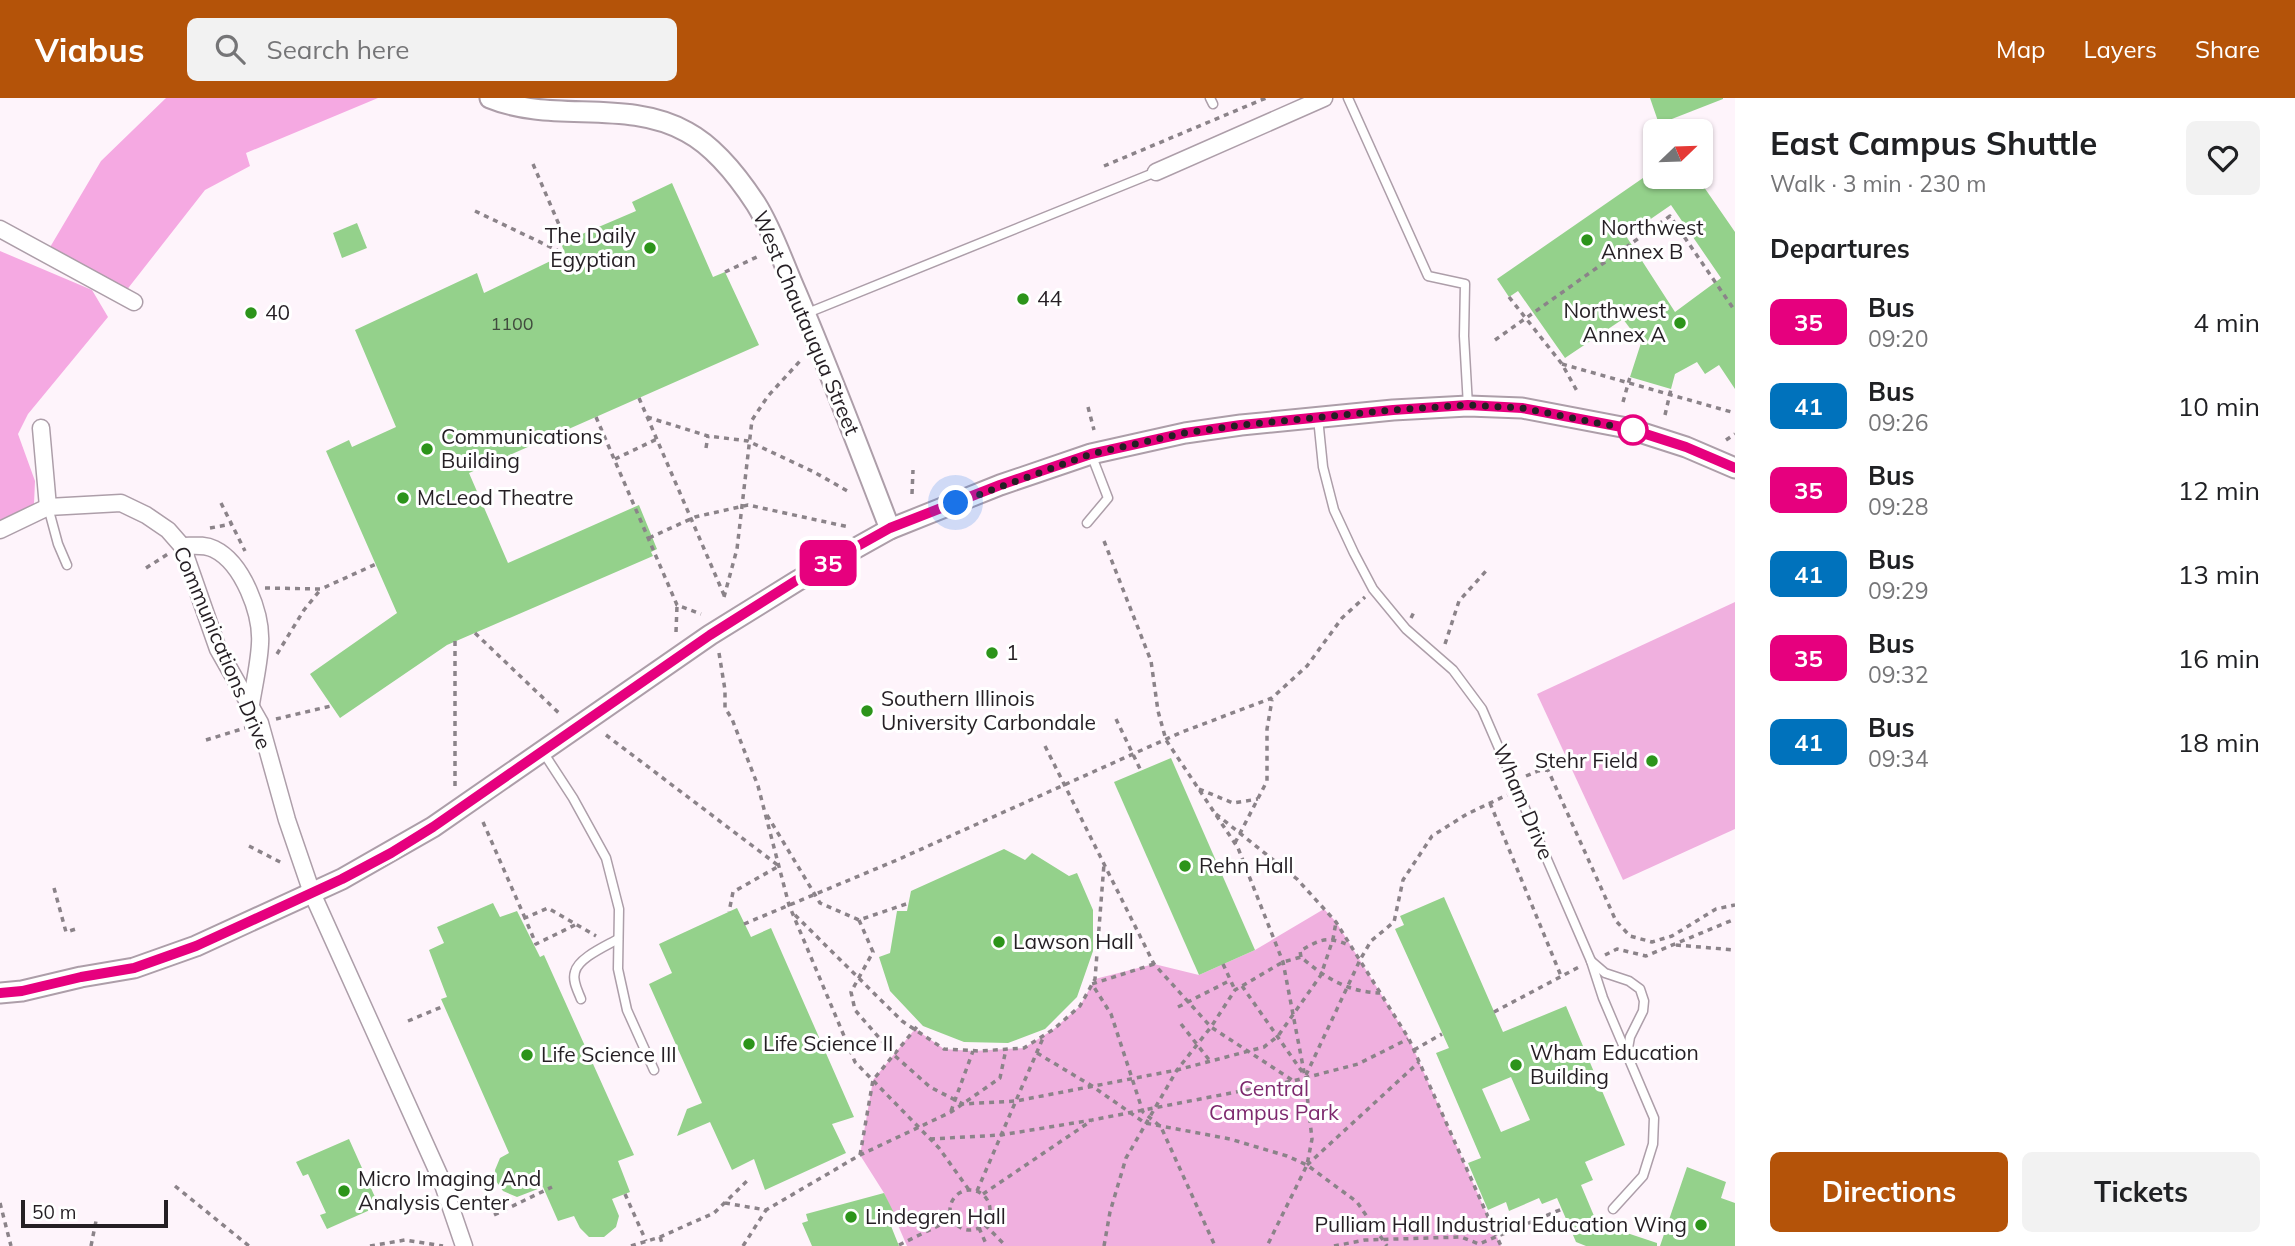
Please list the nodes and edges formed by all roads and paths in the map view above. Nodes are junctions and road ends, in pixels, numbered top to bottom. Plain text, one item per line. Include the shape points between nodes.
1 (490, 98) edge
2 (1266, 98) edge
3 (1324, 98) edge
4 (1348, 98) edge
5 (533, 164) dead end
6 (1104, 166) dead end
7 (1156, 172) joint
8 (475, 211) dead end
9 (0, 229) edge
10 (566, 241) dead end
11 (565, 254) dead end
12 (746, 263) dead end
13 (725, 272) dead end
14 (1509, 297) dead end
15 (134, 302) dead end
16 (1735, 311) edge
17 (806, 314) junction
18 (1526, 318) junction
19 (1495, 340) dead end
20 (800, 361) dead end
21 (1562, 363) junction
22 (1630, 380) junction
23 (1577, 391) dead end
24 (1670, 391) junction
25 (639, 398) dead end
26 (1623, 402) dead end
27 (1468, 405) junction
28 (1088, 407) dead end
29 (1735, 413) edge
30 (1665, 415) dead end
31 (596, 417) dead end
32 (647, 417) junction
33 (1318, 418) junction
34 (41, 428) dead end
35 (1094, 430) dead end
36 (1735, 434) edge
37 (708, 436) junction
38 (657, 439) junction
39 (1726, 440) dead end
40 (748, 441) junction
41 (705, 448) dead end
42 (1091, 454) junction
43 (615, 459) junction
44 (1735, 468) edge
45 (913, 470) dead end
46 (851, 492) dead end
47 (912, 494) dead end
48 (221, 503) dead end
49 (48, 507) junction
50 (740, 507) junction
51 (691, 519) junction
52 (1087, 523) dead end
53 (849, 527) dead end
54 (890, 528) junction
55 (0, 530) edge
56 (649, 538) junction
57 (1104, 541) dead end
58 (181, 546) junction
59 (248, 556) dead end
60 (376, 564) dead end
61 (67, 565) dead end
62 (1486, 571) dead end
63 (264, 588) dead end
64 (321, 589) junction
65 (1373, 589) junction
66 (677, 605) junction
67 (701, 614) dead end
68 (676, 632) dead end
69 (475, 633) dead end
70 (455, 641) dead end
71 (719, 653) dead end
72 (275, 657) dead end
73 (1441, 658) junction
74 (1272, 698) junction
75 (251, 704) junction
76 (561, 715) dead end
77 (1116, 719) dead end
78 (606, 735) dead end
79 (1166, 740) junction
80 (1045, 746) dead end
81 (544, 752) junction
82 (1133, 755) junction
83 (1141, 771) dead end
84 (1065, 785) junction
85 (1516, 785) junction
86 (455, 786) dead end
87 (1197, 788) junction
88 (1258, 799) junction
89 (1490, 803) junction
90 (764, 811) junction
91 (1212, 811) junction
92 (483, 822) dead end
93 (1241, 834) junction
94 (1235, 843) junction
95 (249, 846) dead end
96 (1104, 864) junction
97 (287, 865) dead end
98 (779, 866) junction
99 (54, 888) dead end
100 (312, 893) junction
101 (815, 894) junction
102 (909, 903) dead end
103 (789, 905) junction
104 (1735, 905) edge
105 (729, 912) dead end
106 (792, 912) junction
107 (525, 918) junction
108 (859, 920) junction
109 (1336, 922) junction
110 (744, 924) dead end
111 (575, 925) junction
112 (79, 928) dead end
113 (1334, 939) junction
114 (614, 941) junction
115 (1351, 945) junction
116 (1674, 945) dead end
117 (1735, 950) edge
118 (1301, 957) junction
119 (1360, 960) junction
120 (1591, 961) junction
121 (1283, 962) junction
122 (1154, 964) junction
123 (1223, 964) dead end
124 (1321, 975) junction
125 (1561, 977) dead end
126 (859, 978) junction
127 (1231, 980) junction
128 (1092, 984) junction
129 (1242, 986) junction
130 (1348, 987) junction
131 (1235, 990) junction
132 (0, 993) edge
133 (1381, 993) junction
134 (581, 999) dead end
135 (1188, 1001) junction
136 (444, 1006) dead end
137 (1178, 1007) dead end
138 (1293, 1015) junction
139 (408, 1021) dead end
140 (920, 1023) dead end
141 (1181, 1024) dead end
142 (1211, 1027) junction
143 (915, 1030) junction
144 (1441, 1034) dead end
145 (1278, 1035) junction
146 (1044, 1036) junction
147 (1409, 1039) junction
148 (1196, 1045) junction
149 (1006, 1049) junction
150 (1414, 1050) junction
151 (974, 1051) junction
152 (1249, 1052) junction
153 (1037, 1053) junction
154 (1627, 1054) junction
155 (894, 1055) junction
156 (1210, 1062) junction
157 (1419, 1062) junction
158 (654, 1070) dead end
159 (1177, 1070) junction
160 (1306, 1077) junction
161 (1132, 1079) junction
162 (873, 1080) junction
163 (1293, 1081) junction
164 (1092, 1086) junction
165 (956, 1100) junction
166 (1016, 1101) junction
167 (963, 1104) junction
168 (1153, 1109) junction
169 (951, 1112) junction
170 (1143, 1112) junction
171 (1130, 1114) junction
172 (1148, 1116) junction
173 (1092, 1120) junction
174 (1145, 1123) junction
175 (918, 1126) junction
176 (1161, 1127) junction
177 (1001, 1135) junction
178 (930, 1139) junction
179 (860, 1155) junction
180 (1307, 1165) junction
181 (747, 1181) dead end
182 (175, 1186) dead end
183 (552, 1187) dead end
184 (969, 1190) junction
185 (977, 1191) junction
186 (625, 1194) dead end
187 (983, 1194) junction
188 (0, 1203) edge
189 (725, 1203) junction
190 (1562, 1209) dead end
191 (1613, 1209) dead end
192 (766, 1210) junction
193 (494, 1215) dead end
194 (952, 1219) junction
195 (96, 1221) dead end
196 (985, 1224) junction
197 (979, 1228) junction
198 (660, 1237) junction
199 (1497, 1237) junction
200 (1383, 1239) junction
201 (405, 1240) junction
202 (646, 1241) junction
203 (899, 1245) edge
204 (1479, 1245) edge
205 (11, 1246) edge
206 (91, 1246) edge
207 (249, 1246) edge
208 (370, 1246) edge
209 (404, 1246) edge
210 (443, 1246) edge
211 (464, 1246) edge
212 (631, 1246) edge
213 (663, 1246) edge
214 (743, 1246) edge
215 (988, 1246) edge
216 (1006, 1246) edge
217 (1104, 1246) edge
218 (1215, 1246) edge
219 (1267, 1246) edge
220 (1334, 1246) edge
221 (1387, 1246) edge
222 (1502, 1246) edge

1 - 17 street, West Chautauqua Street via 547,111 612,111 687,131 727,166 757,205
2 - 6 path
3 - 7 street
4 - 27 lane via 1428,276 1465,284
5 - 10 path
7 - 17 lane
8 - 11 path
9 - 15 street
12 - 13 path
14 - 18 path
16 - 18 path via 1670,216
17 - 54 street, West Chautauqua Street
18 - 19 path
18 - 21 path
20 - 40 path via 752,420
21 - 22 path
21 - 23 path
22 - 24 path
22 - 26 path
24 - 29 path
24 - 30 path
25 - 32 path
27 - 33 street
27 - 44 street via 1522,408 1627,428
28 - 35 path
31 - 43 path
32 - 37 path
32 - 38 path
33 - 42 street via 1185,433
33 - 65 lane, Wham Drive via 1334,510
34 - 49 street
36 - 39 path
37 - 40 path
37 - 41 path
38 - 43 path
38 - 51 path
40 - 46 path
40 - 50 path
42 - 52 lane via 1108,498
42 - 54 street
43 - 56 path
45 - 47 path
48 - 59 path
49 - 55 street, Communications Drive
49 - 58 street, Communications Drive via 121,503 168,530
49 - 61 lane
50 - 51 path
50 - 51 path via 737,548 724,597
50 - 53 path
51 - 56 path
54 - 81 street via 710,635
56 - 66 path
57 - 79 path via 1151,662
58 - 75 street, Communications Drive via 218,649
58 - 75 street via 216,550 243,578 260,642
60 - 64 path
62 - 73 path via 1460,601
63 - 64 path
64 - 72 path
65 - 73 lane, Wham Drive via 1405,629
65 - 74 path via 1342,618 1307,666
66 - 67 path
66 - 68 path
69 - 76 path
70 - 86 path
71 - 90 path via 725,708
73 - 85 lane, Wham Drive via 1473,694
74 - 79 path
74 - 88 path via 1266,729 1267,781
75 - 100 street, Communications Drive
77 - 82 path
78 - 98 path
79 - 82 path
79 - 87 path
80 - 84 path
81 - 100 street via 391,853
81 - 114 lane via 606,858 619,909
82 - 83 path
82 - 84 path
84 - 96 path
84 - 101 path
85 - 89 path
85 - 104 path via 1548,770 1616,921 1630,936 1652,942 1672,936 1716,909
85 - 120 lane, Wham Drive
87 - 88 path via 1233,803
87 - 91 path
88 - 93 path
89 - 119 path via 1432,836 1403,880 1394,922 1371,941
89 - 125 path
90 - 98 path
90 - 101 path
91 - 93 path
91 - 94 path
92 - 107 path
93 - 94 path
93 - 109 path via 1297,879
94 - 121 path
95 - 97 path
96 - 122 path
96 - 128 path
98 - 103 path
98 - 105 path via 733,892
99 - 112 path via 66,932
100 - 132 street via 196,946 134,968
100 - 211 street, Communications Drive via 440,1179
101 - 103 path
101 - 108 path via 820,903
102 - 108 path
103 - 106 path
103 - 110 path
106 - 126 path
106 - 162 path via 855,1062
107 - 111 path via 548,908
107 - 111 path via 536,944
108 - 126 path via 873,953
109 - 113 path
109 - 115 path
111 - 114 path
113 - 115 path
113 - 118 path via 1320,939 1300,951
113 - 124 path
114 - 134 lane via 575,970
114 - 158 lane via 627,1010
115 - 119 path
116 - 117 path
118 - 121 path
118 - 124 path
119 - 130 path
119 - 133 path
120 - 154 lane, Wham Drive
120 - 154 lane via 1640,989 1643,1011
121 - 129 path
121 - 138 path
122 - 128 path
122 - 135 path
123 - 127 path
124 - 130 path
124 - 138 path
126 - 143 path
126 - 155 path via 851,992 855,1010
127 - 131 path
127 - 135 path
128 - 146 path via 1080,1006
128 - 161 path via 1111,1014
129 - 131 path
129 - 145 path
130 - 133 path
130 - 160 path
131 - 142 path
133 - 147 path
135 - 137 path
135 - 142 path
136 - 139 path
138 - 145 path
138 - 160 path
140 - 143 path
141 - 148 path
142 - 148 path
142 - 152 path
143 - 151 path via 944,1049
143 - 155 path
144 - 150 path
145 - 152 path
145 - 160 path
146 - 149 path via 1024,1048
146 - 153 path
147 - 150 path
147 - 160 path via 1358,1064
148 - 156 path
148 - 159 path
149 - 151 path
149 - 167 path via 1000,1078
150 - 157 path
151 - 165 path
152 - 156 path
152 - 163 path
153 - 164 path
153 - 166 path
154 - 191 lane, Wham Drive via 1654,1118 1653,1144 1643,1176
155 - 162 path
155 - 165 path via 930,1087
156 - 159 path
157 - 180 path
157 - 199 path
159 - 161 path
159 - 168 path
160 - 163 path
160 - 180 path via 1312,1139
161 - 164 path
161 - 170 path
162 - 175 path
162 - 179 path
163 - 168 path
164 - 166 path
164 - 171 path
165 - 167 path
165 - 169 path
166 - 167 path
166 - 177 path
167 - 169 path
168 - 170 path
168 - 172 path
169 - 175 path
170 - 171 path
170 - 172 path
171 - 173 path
171 - 174 path
172 - 174 path
172 - 176 path
173 - 177 path
173 - 187 path
174 - 176 path
174 - 217 path via 1126,1158
175 - 178 path
175 - 179 path
176 - 180 path via 1230,1139
176 - 218 path
177 - 178 path
177 - 185 path
178 - 184 path
179 - 192 path
180 - 200 path via 1357,1202
180 - 219 path
181 - 189 path
182 - 207 path
183 - 193 path
184 - 185 path
184 - 194 path via 953,1200
185 - 187 path
186 - 202 path
187 - 196 path via 990,1206
188 - 205 path
189 - 192 path
189 - 198 path via 714,1213
190 - 199 path
192 - 214 path
194 - 197 path via 961,1228
194 - 203 path
195 - 206 path
196 - 197 path
196 - 216 path
197 - 215 path
198 - 202 path
198 - 213 path
199 - 204 path
199 - 222 path
200 - 204 path via 1461,1237
200 - 220 path
200 - 221 path
201 - 208 path
201 - 209 path
201 - 210 path
202 - 212 path

